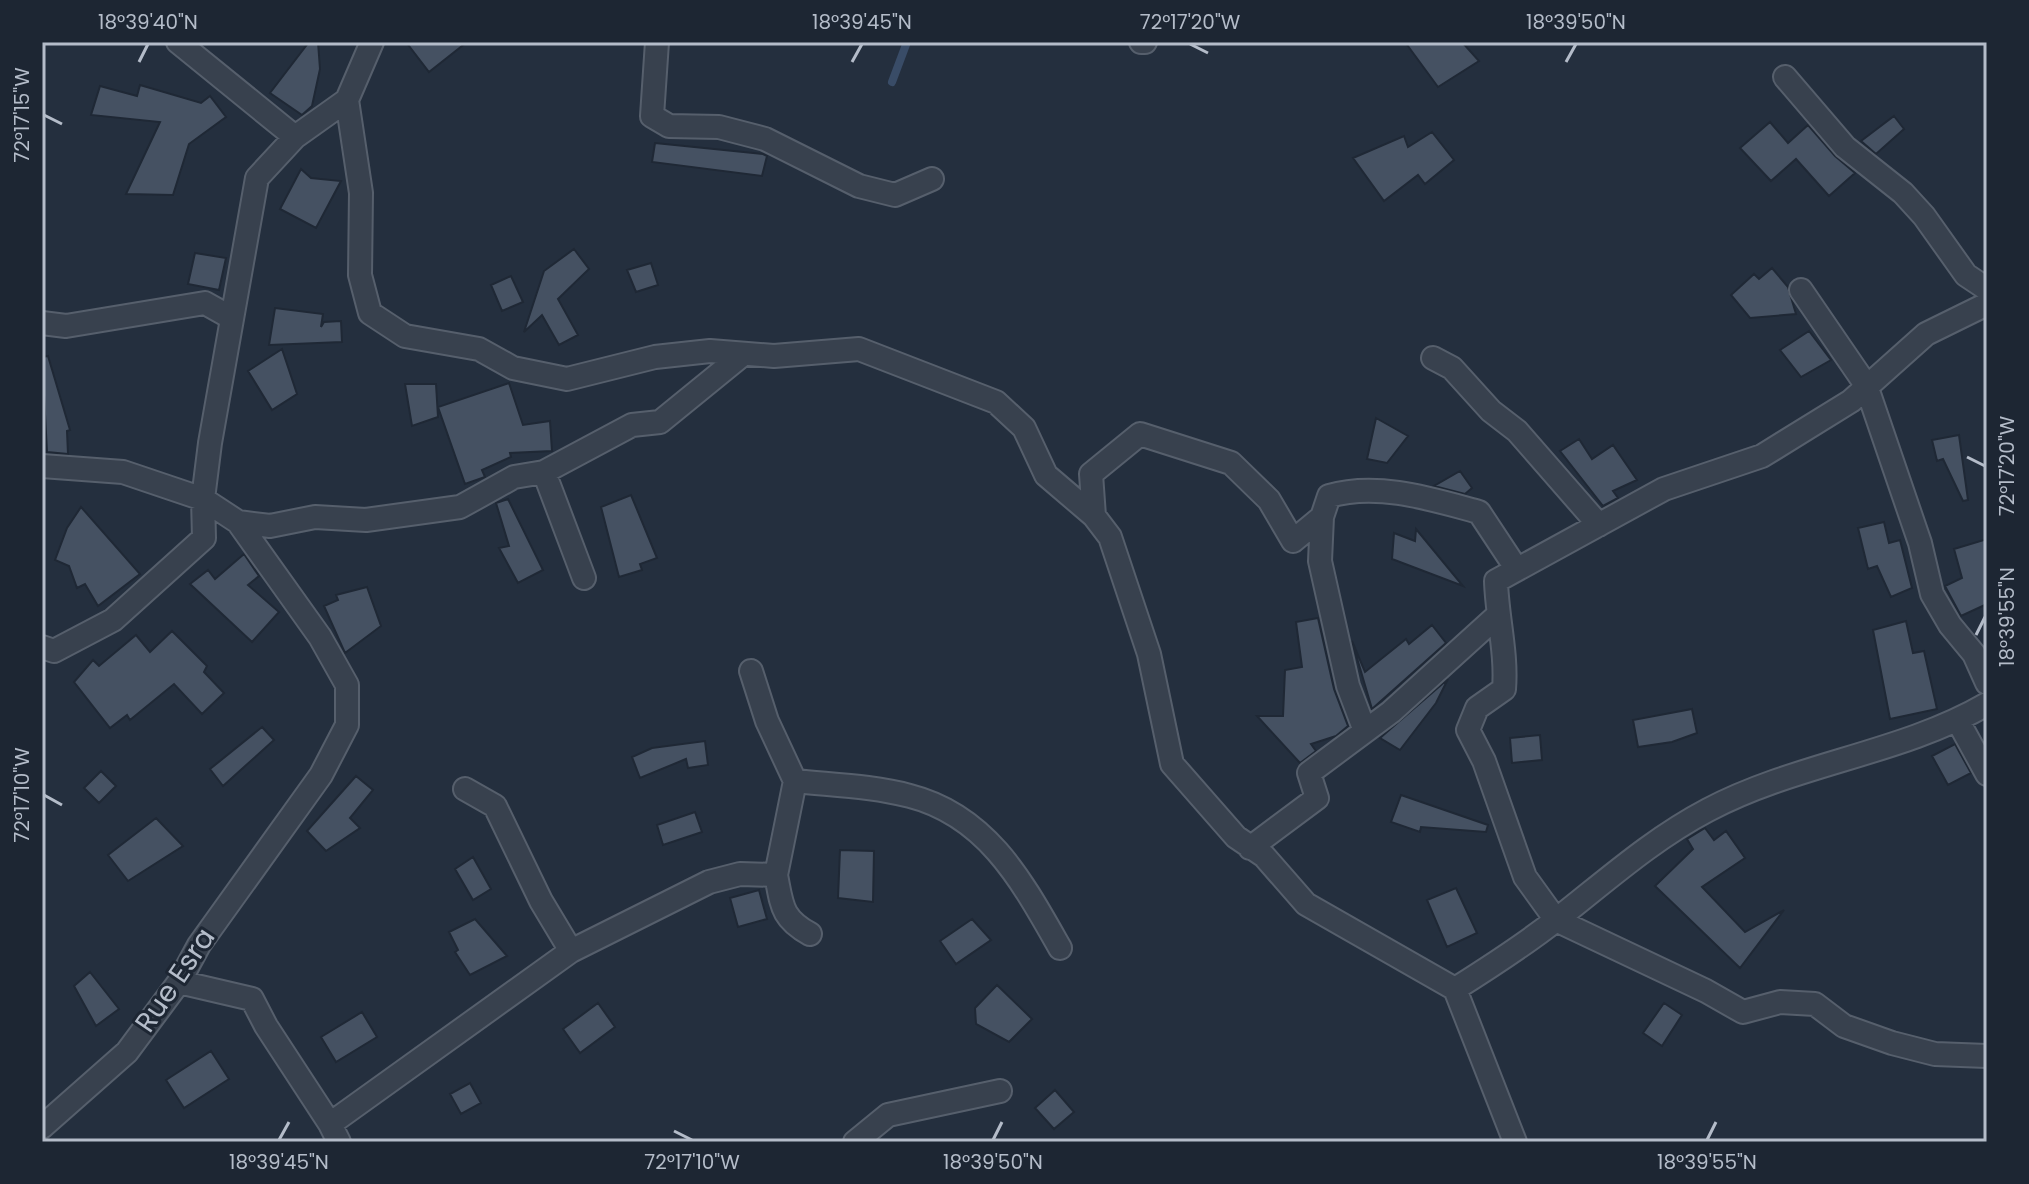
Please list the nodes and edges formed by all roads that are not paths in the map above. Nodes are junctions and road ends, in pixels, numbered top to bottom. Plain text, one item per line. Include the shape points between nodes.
1 (178, 42) edge
2 (372, 42) edge
3 (657, 42) edge
4 (1785, 77) dead end
5 (347, 100) junction
6 (295, 137) junction
7 (932, 179) dead end
8 (1987, 289) edge
9 (1801, 290) dead end
10 (1987, 304) edge
11 (230, 317) junction
12 (42, 323) edge
13 (741, 356) junction
14 (1433, 358) dead end
15 (1866, 385) junction
16 (42, 466) edge
17 (544, 472) junction
18 (203, 499) junction
19 (1094, 516) junction
20 (1322, 517) junction
21 (238, 522) junction
22 (1599, 525) junction
23 (1516, 568) junction
24 (584, 578) dead end
25 (1497, 616) junction
26 (42, 647) edge
27 (751, 671) dead end
28 (1987, 683) edge
29 (1987, 704) edge
30 (1958, 721) junction
31 (1365, 731) junction
32 (1987, 774) edge
33 (795, 781) junction
34 (465, 789) dead end
35 (1250, 848) junction
36 (776, 875) junction
37 (1556, 920) junction
38 (810, 934) dead end
39 (1060, 948) dead end
40 (571, 951) junction
41 (179, 982) junction
42 (1455, 989) junction
43 (1987, 1056) edge
44 (1000, 1091) dead end
45 (42, 1127) edge
46 (334, 1133) edge
47 (855, 1142) edge
48 (1515, 1142) edge

1 - 6 street
2 - 5 street
3 - 7 street via 652,116 669,126 719,127 765,139 859,186 895,195
4 - 8 street via 1845,147 1903,193 1966,275
5 - 6 street
5 - 13 street via 361,193 360,275 370,313 405,336 479,349 513,368 567,379 655,357 710,351
6 - 11 street via 257,178
9 - 15 street
10 - 15 street via 1926,334
11 - 12 street via 205,303 66,326
11 - 18 street
13 - 17 street via 660,422 632,425
13 - 19 street via 859,349 996,402 1024,428 1046,475
14 - 22 street via 1452,368 1517,431
15 - 22 street via 1851,401 1762,456 1664,489
15 - 28 street via 1932,594 1974,654
16 - 18 street via 123,472
17 - 21 street via 514,477 460,507 366,520 315,517 270,526
17 - 24 street
18 - 21 street
18 - 26 street via 204,538 113,620 54,651
19 - 20 street via 1091,474 1140,434 1231,463 1269,500 1293,541
19 - 35 street via 1110,537 1149,654 1172,764
20 - 23 street via 1329,496 1353,489 1423,496 1479,512
20 - 31 street via 1320,561 1348,686
21 - 41 street, Rue Esra via 320,637 347,685 347,725 321,775 199,945
22 - 23 street
23 - 25 street via 1496,581
25 - 31 street
25 - 37 street via 1506,667 1504,689 1477,708 1468,730 1525,877
27 - 33 street
29 - 30 street
30 - 32 street
30 - 37 street via 1709,809 1644,848
31 - 35 street via 1309,773 1317,798
33 - 36 street
33 - 39 street via 912,796 955,816 1006,859
34 - 40 street via 495,806
35 - 42 street via 1264,856 1306,904
36 - 38 street via 791,924
36 - 40 street via 740,874 709,882
37 - 42 street
37 - 43 street via 1743,1012 1780,1002 1815,1004 1844,1026 1892,1043 1935,1054
40 - 46 street
41 - 45 street, Rue Esra via 127,1052
41 - 46 street via 252,999
42 - 48 street
44 - 47 street via 888,1115

